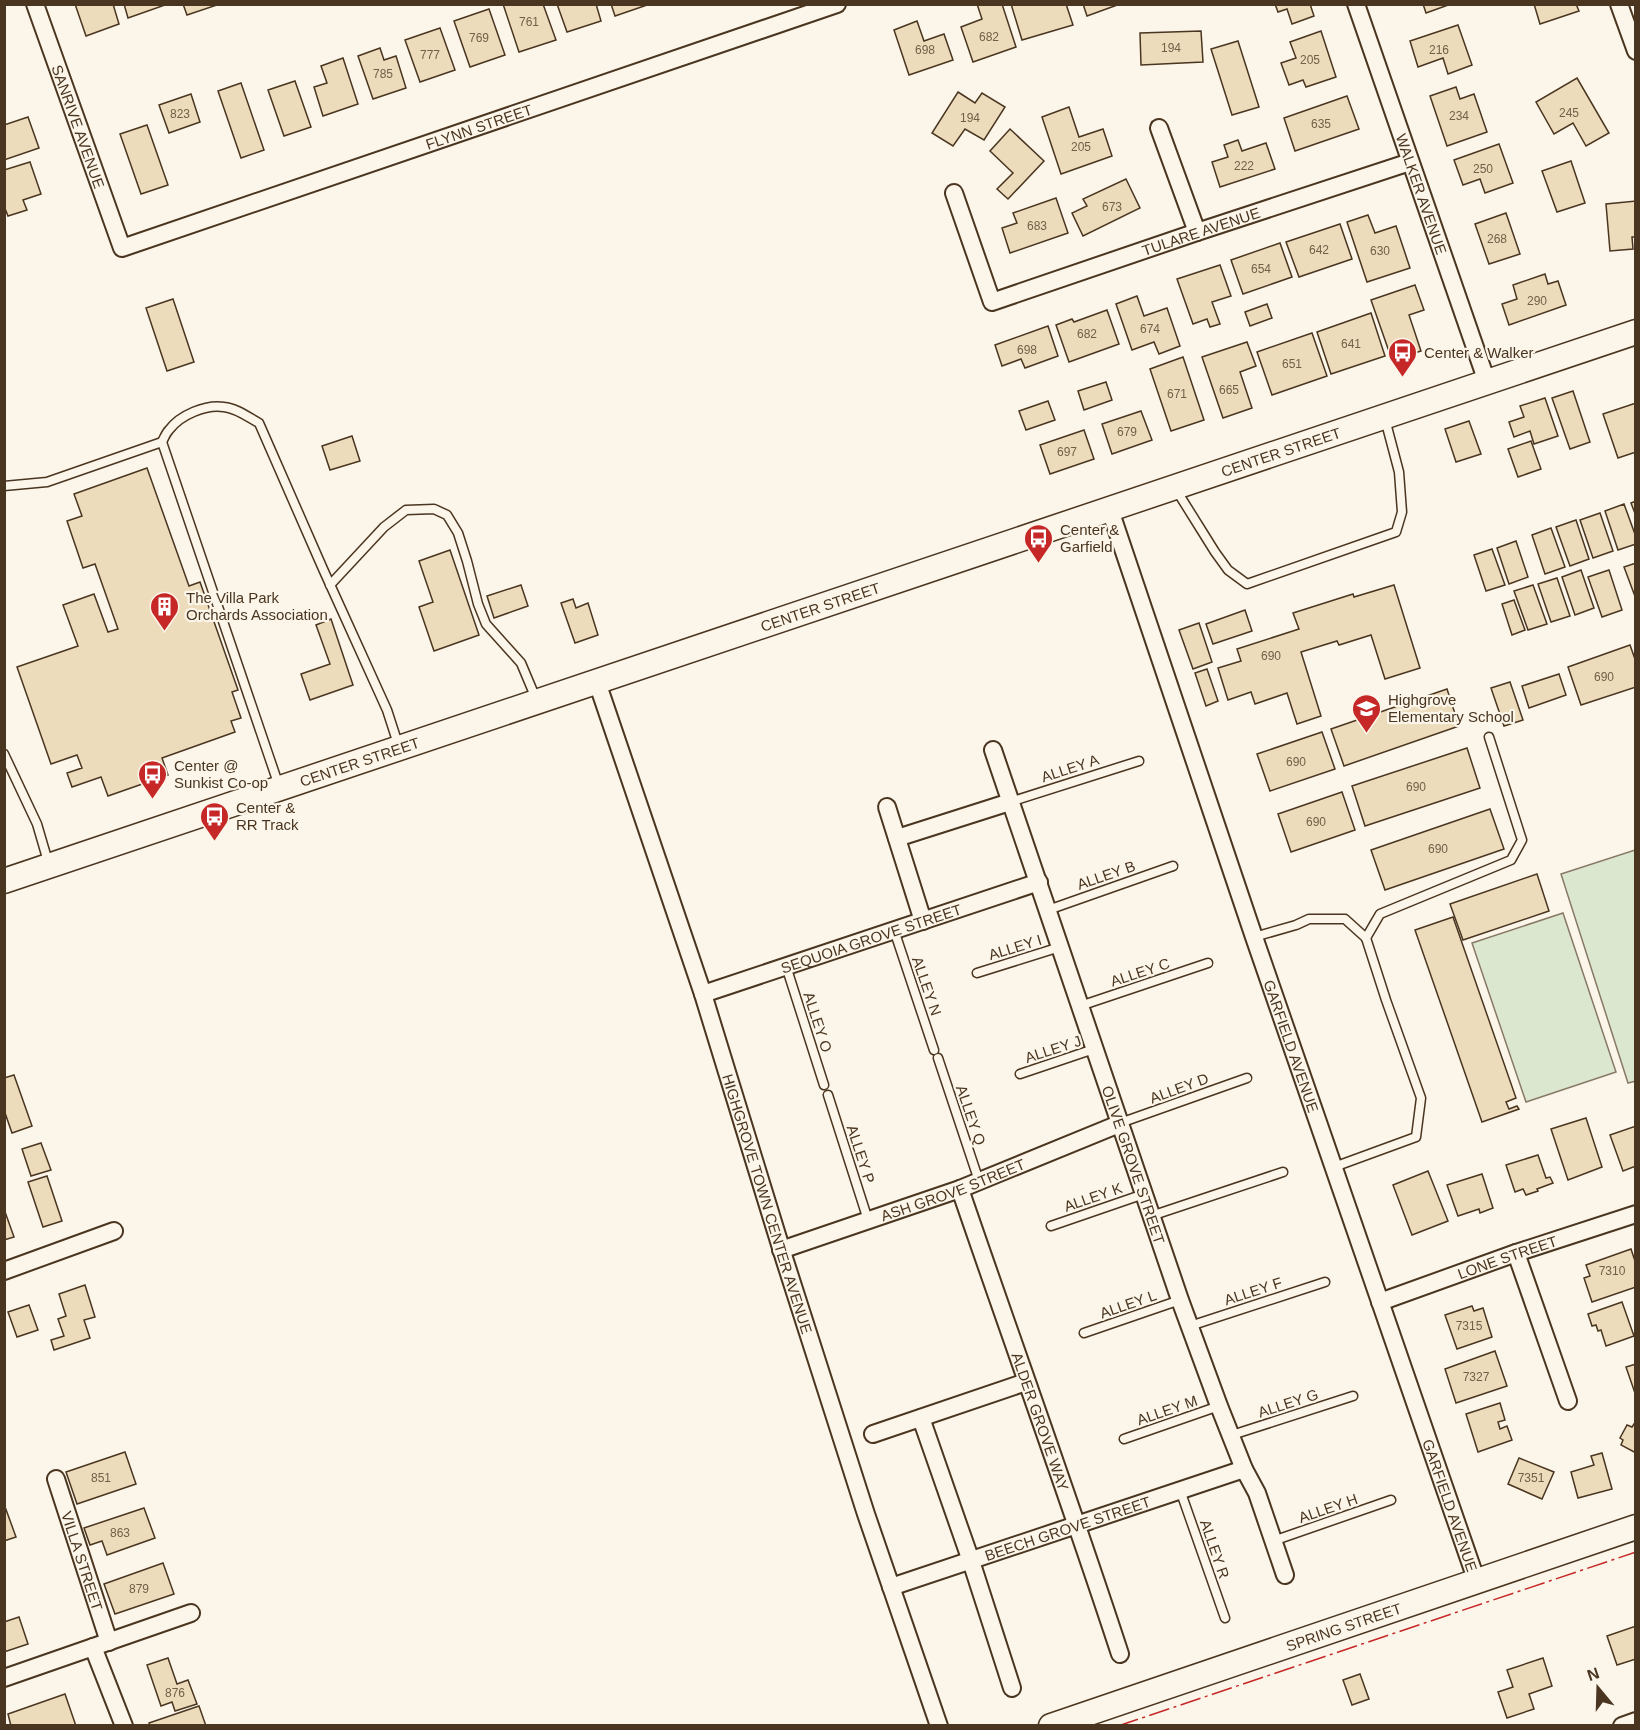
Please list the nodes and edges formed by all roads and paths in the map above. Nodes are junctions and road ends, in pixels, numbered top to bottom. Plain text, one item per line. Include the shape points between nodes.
1 (35, 4) edge
2 (837, 4) edge
3 (1356, 4) edge
4 (1619, 4) edge
5 (1635, 51) edge
6 (1160, 128) dead end
7 (1410, 162) junction
8 (954, 192) dead end
9 (1197, 232) junction
10 (122, 248) joint
11 (1635, 332) edge
12 (1487, 382) junction
13 (1384, 417) junction
14 (162, 442) junction
15 (4, 486) edge
16 (1174, 488) junction
17 (1110, 510) junction
18 (330, 585) junction
19 (597, 682) junction
20 (537, 702) junction
21 (1489, 737) dead end
22 (399, 748) junction
23 (993, 750) dead end
24 (4, 754) edge
25 (1139, 761) dead end
26 (280, 788) junction
27 (1010, 801) junction
28 (887, 807) dead end
29 (897, 838) junction
30 (49, 866) junction
31 (1173, 866) dead end
32 (4, 881) edge
33 (1039, 882) junction
34 (1048, 910) junction
35 (923, 921) junction
36 (894, 930) junction
37 (1254, 937) junction
38 (1366, 938) junction
39 (1060, 947) junction
40 (1208, 963) dead end
41 (786, 966) junction
42 (977, 973) dead end
43 (703, 994) junction
44 (1080, 1006) junction
45 (1094, 1049) junction
46 (936, 1054) joint
47 (1020, 1074) dead end
48 (1247, 1078) dead end
49 (824, 1085) dead end
50 (828, 1095) dead end
51 (1119, 1124) junction
52 (1334, 1167) junction
53 (1283, 1172) dead end
54 (979, 1181) junction
55 (960, 1189) junction
56 (1144, 1194) junction
57 (1635, 1214) edge
58 (1151, 1216) junction
59 (868, 1220) junction
60 (1051, 1226) dead end
61 (114, 1231) dead end
62 (781, 1250) junction
63 (1516, 1253) junction
64 (4, 1271) edge
65 (1326, 1282) dead end
66 (1180, 1300) junction
67 (1380, 1302) junction
68 (1190, 1326) junction
69 (1084, 1333) dead end
70 (1026, 1382) junction
71 (1353, 1396) dead end
72 (1568, 1401) dead end
73 (1219, 1406) junction
74 (921, 1418) junction
75 (873, 1434) dead end
76 (1232, 1436) junction
77 (1124, 1439) dead end
78 (1244, 1469) junction
79 (56, 1479) dead end
80 (1180, 1490) junction
81 (1391, 1500) dead end
82 (1077, 1524) junction
83 (1635, 1527) edge
84 (1273, 1541) junction
85 (972, 1561) junction
86 (1285, 1575) dead end
87 (1477, 1582) junction
88 (891, 1587) junction
89 (190, 1613) dead end
90 (1225, 1618) dead end
91 (101, 1644) junction
92 (1120, 1653) dead end
93 (4, 1678) edge
94 (1012, 1688) dead end
95 (1635, 1721) edge
96 (124, 1725) edge
97 (939, 1725) edge
98 (1051, 1725) edge
99 (1622, 1725) edge

1 - 10 street, SANRIVE AVENUE
2 - 10 street, FLYNN STREET
3 - 7 street, WALKER AVENUE
4 - 5 street
6 - 9 street
7 - 9 street, TULARE AVENUE
7 - 12 street, WALKER AVENUE
8 - 9 street, TULARE AVENUE via 992,302
11 - 12 main road, CENTER STREET
12 - 13 main road, CENTER STREET
13 - 16 main road, CENTER STREET
13 - 16 lane via 1399,472 1402,512 1396,532 1247,584 1221,561
14 - 15 lane via 47,482
14 - 18 lane via 184,416 205,408 224,406 259,423
14 - 26 lane
16 - 17 main road, CENTER STREET
17 - 19 main road, CENTER STREET
17 - 37 street, GARFIELD AVENUE
18 - 20 lane via 384,526 406,510 434,509 447,515 458,533 486,624 521,663
18 - 22 lane
19 - 20 main road, CENTER STREET
19 - 43 street, HIGHGROVE TOWN CENTER AVENUE
20 - 22 main road, CENTER STREET
21 - 38 lane via 1522,840 1511,860 1380,914
22 - 26 main road, CENTER STREET
23 - 27 street, OLIVE GROVE STREET
24 - 30 lane via 37,824
25 - 27 lane, ALLEY A
26 - 30 main road, CENTER STREET
27 - 29 street
27 - 33 street, OLIVE GROVE STREET
28 - 29 street
29 - 35 street
30 - 32 main road, CENTER STREET
31 - 34 lane, ALLEY B
33 - 34 street, OLIVE GROVE STREET
33 - 35 street, SEQUOIA GROVE STREET
34 - 39 street, OLIVE GROVE STREET
35 - 36 street, SEQUOIA GROVE STREET
36 - 41 street, SEQUOIA GROVE STREET
36 - 46 lane, ALLEY N
37 - 38 lane via 1310,919 1345,919
37 - 52 street, GARFIELD AVENUE
38 - 52 lane via 1421,1098 1416,1137
39 - 42 lane, ALLEY I
39 - 44 street, OLIVE GROVE STREET
40 - 44 lane, ALLEY C
41 - 43 street, SEQUOIA GROVE STREET
41 - 49 lane, ALLEY O
43 - 62 street, HIGHGROVE TOWN CENTER AVENUE
44 - 45 street, OLIVE GROVE STREET
45 - 47 lane, ALLEY J
45 - 51 street, OLIVE GROVE STREET
46 - 54 lane, ALLEY Q
48 - 51 lane, ALLEY D
50 - 59 lane, ALLEY P
51 - 54 street, ASH GROVE STREET
51 - 56 street, OLIVE GROVE STREET
52 - 67 street, GARFIELD AVENUE
53 - 58 lane
54 - 55 street, ASH GROVE STREET
55 - 59 street, ASH GROVE STREET
55 - 70 street, ALDER GROVE WAY
56 - 58 street, OLIVE GROVE STREET
56 - 60 lane, ALLEY K
57 - 63 street, LONE STREET
58 - 66 street, OLIVE GROVE STREET
59 - 62 street, ASH GROVE STREET
61 - 64 street
62 - 88 street, HIGHGROVE TOWN CENTER AVENUE
63 - 67 street, LONE STREET
63 - 72 street
65 - 68 lane, ALLEY F
66 - 68 street, OLIVE GROVE STREET
66 - 69 lane, ALLEY L
67 - 87 street, GARFIELD AVENUE
68 - 73 street, OLIVE GROVE STREET
70 - 74 street
70 - 82 street, ALDER GROVE WAY
71 - 76 lane, ALLEY G
73 - 76 street, OLIVE GROVE STREET
73 - 77 lane, ALLEY M
74 - 75 street
74 - 85 street
76 - 78 street, OLIVE GROVE STREET
78 - 80 street, BEECH GROVE STREET
78 - 84 street, OLIVE GROVE STREET via 1257,1493
79 - 91 street, VILLA STREET
80 - 82 street, BEECH GROVE STREET
80 - 90 lane, ALLEY R
81 - 84 lane, ALLEY H
82 - 85 street, BEECH GROVE STREET
82 - 92 street, ALDER GROVE WAY
83 - 87 main road, SPRING STREET
84 - 86 street, OLIVE GROVE STREET
85 - 88 street, BEECH GROVE STREET
85 - 94 street
87 - 98 main road, SPRING STREET
88 - 97 street, HIGHGROVE TOWN CENTER AVENUE
89 - 91 street
91 - 93 street
91 - 96 street, VILLA STREET
95 - 99 street

